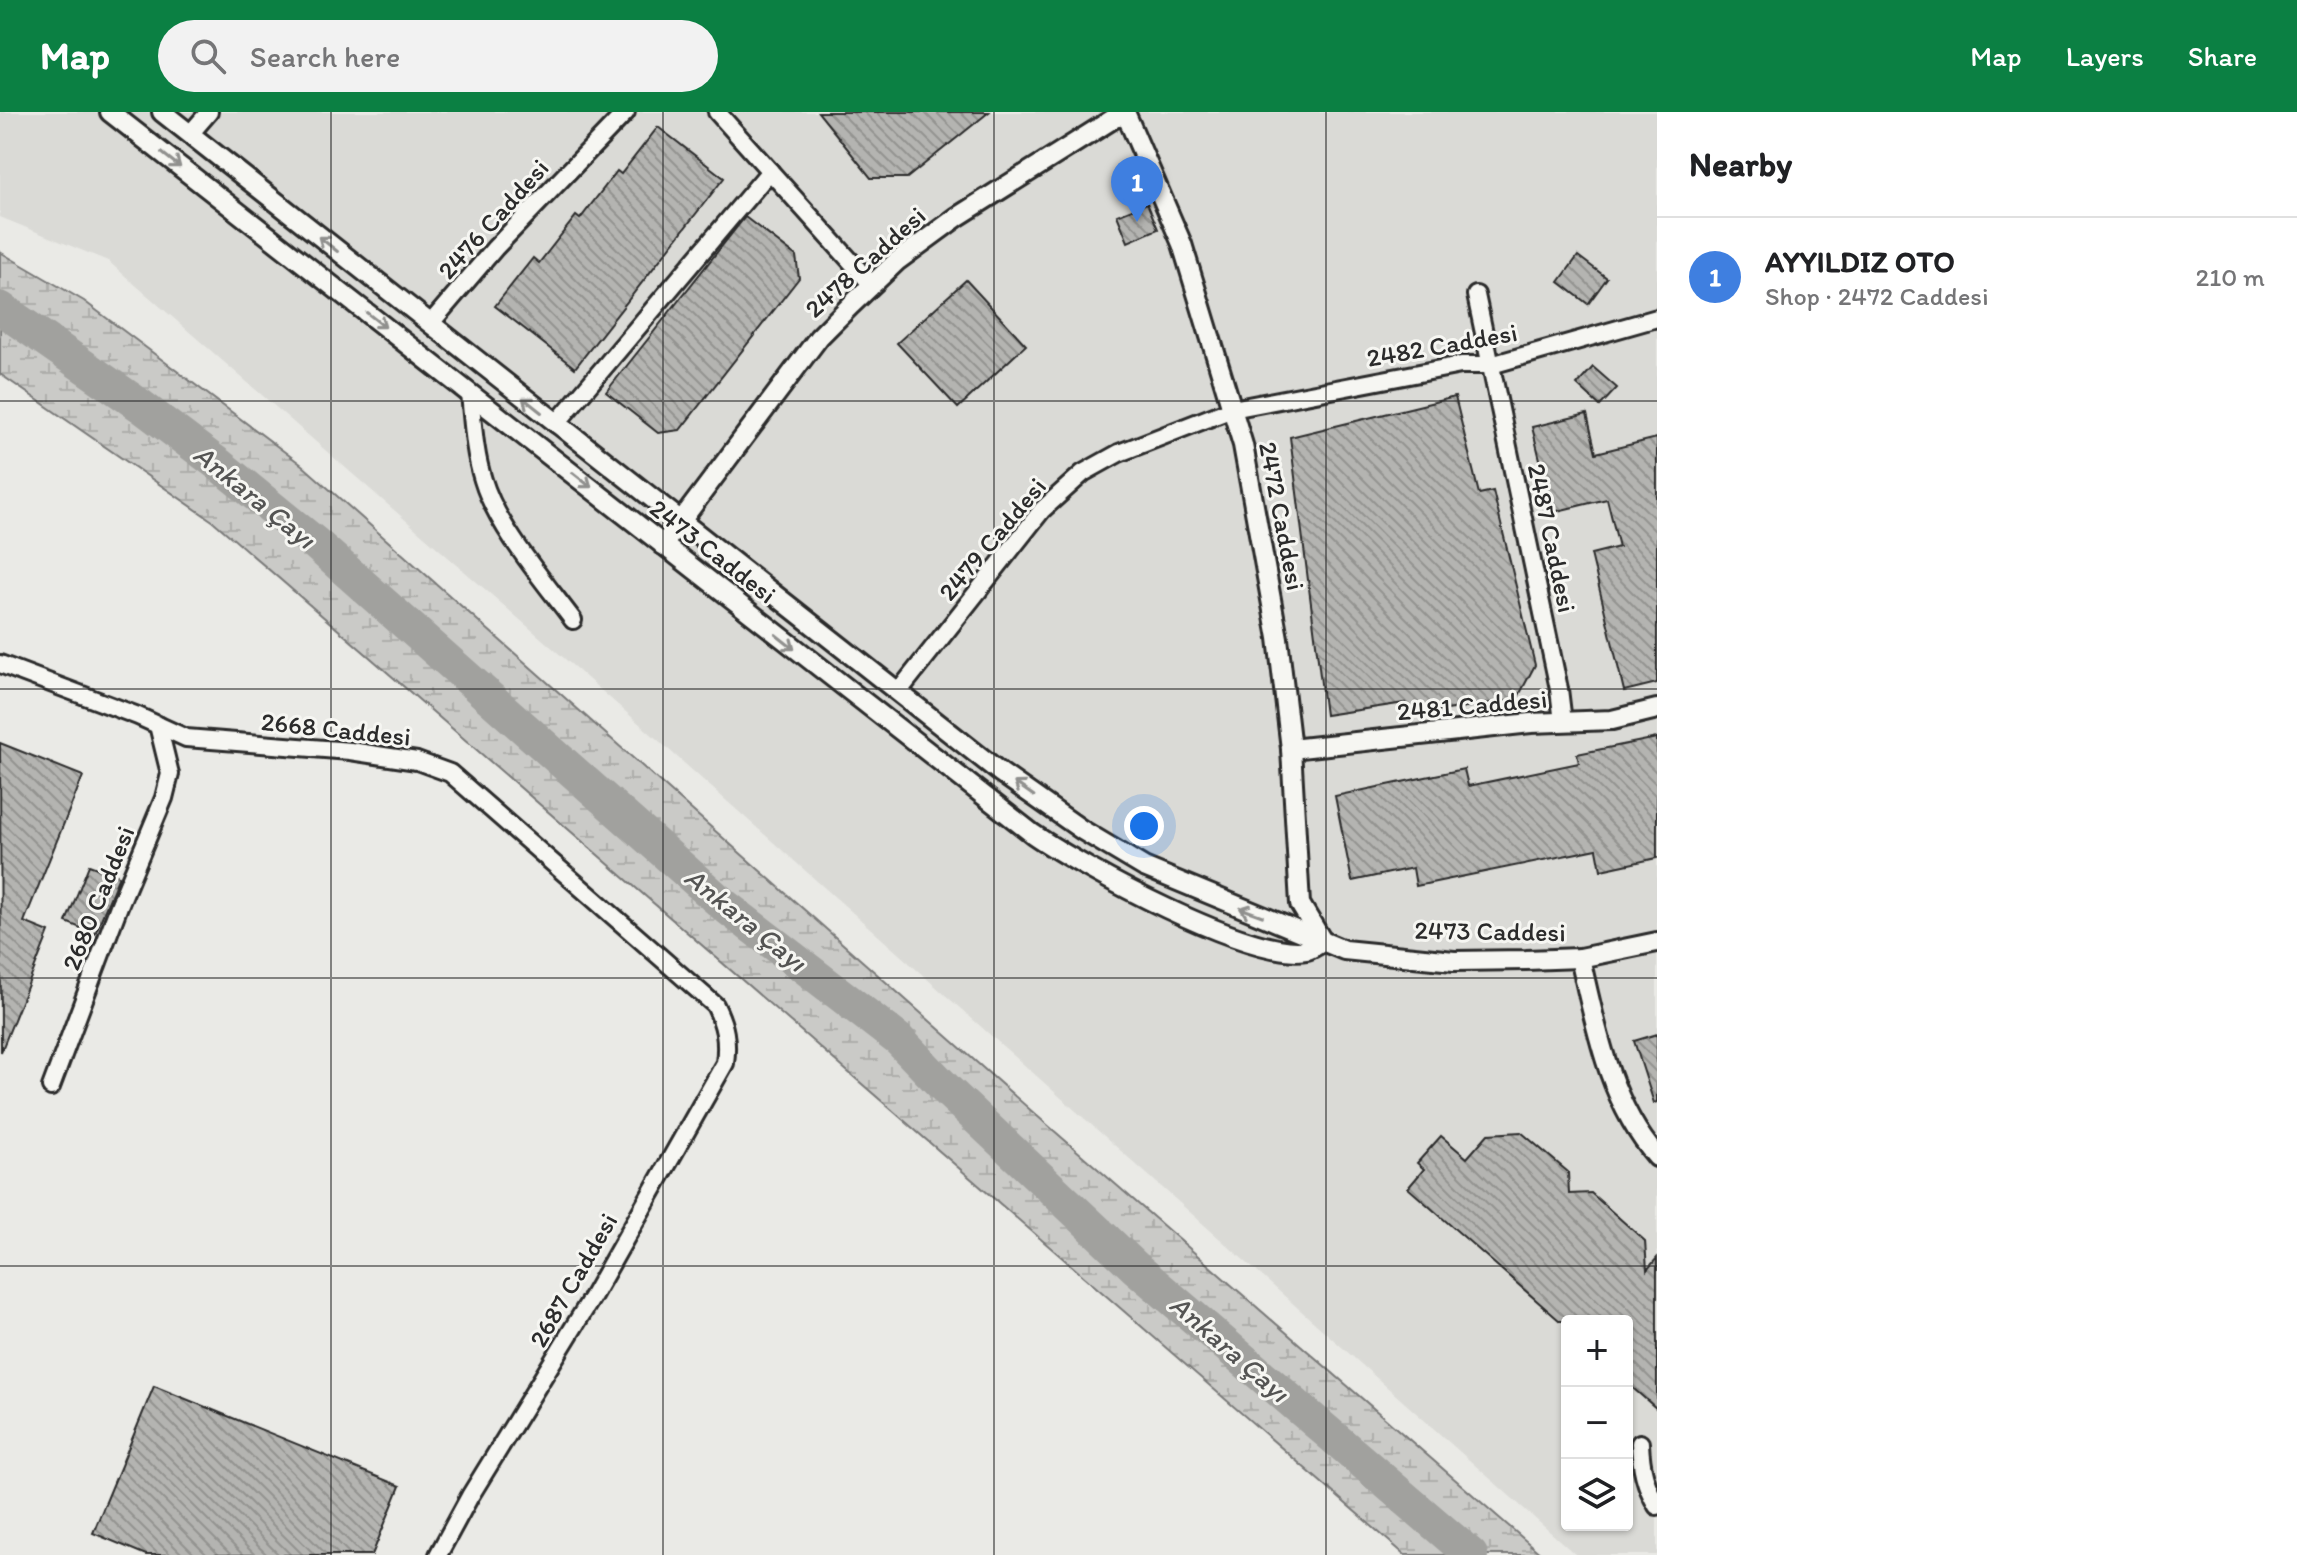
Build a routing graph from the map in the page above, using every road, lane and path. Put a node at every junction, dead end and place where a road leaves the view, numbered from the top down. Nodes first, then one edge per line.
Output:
1 (110, 112) edge
2 (162, 112) edge
3 (209, 112) edge
4 (626, 112) edge
5 (717, 112) edge
6 (1125, 112) edge
7 (190, 134) junction
8 (770, 171) junction
9 (872, 285) junction
10 (1476, 295) dead end
11 (1657, 318) edge
12 (430, 324) junction
13 (1491, 365) junction
14 (470, 394) junction
15 (1232, 409) junction
16 (556, 424) junction
17 (682, 521) junction
18 (663, 545) junction
19 (573, 620) dead end
20 (0, 664) edge
21 (899, 691) junction
22 (1657, 709) edge
23 (1563, 722) junction
24 (158, 725) junction
25 (1291, 749) junction
26 (1323, 942) junction
27 (1657, 942) edge
28 (1580, 958) junction
29 (724, 1023) joint
30 (51, 1087) dead end
31 (1657, 1157) edge
32 (1640, 1443) dead end
33 (1657, 1506) edge
34 (438, 1555) edge

1 -> 14 street, 2473 Caddesi
2 - 7 street, 2473 Caddesi
3 - 7 street
4 - 12 street, 2476 Caddesi
5 - 8 street
6 - 9 street, 2478 Caddesi
6 - 15 street, 2472 Caddesi
12 -> 7 street, 2473 Caddesi
8 - 9 street
8 - 16 street
9 - 17 street, 2478 Caddesi
10 - 13 street, 2487 Caddesi
11 - 13 street, 2482 Caddesi
16 -> 12 street, 2473 Caddesi
13 - 15 street, 2482 Caddesi
13 - 23 street, 2487 Caddesi
14 -> 18 street, 2473 Caddesi
14 - 19 street
15 - 21 street, 2479 Caddesi
15 - 25 street, 2472 Caddesi
16 - 17 street, 2473 Caddesi
17 - 18 street, 2478 Caddesi
17 - 21 street, 2473 Caddesi
18 -> 26 street, 2473 Caddesi
20 - 24 street, 2668 Caddesi
26 -> 21 street, 2473 Caddesi
22 - 23 street, 2481 Caddesi
23 - 25 street, 2481 Caddesi
24 - 29 street, 2668 Caddesi
24 - 30 street, 2680 Caddesi
25 - 26 street, 2472 Caddesi
26 - 28 street, 2473 Caddesi
27 - 28 street, 2473 Caddesi
28 - 31 street
29 - 34 street, 2687 Caddesi
32 - 33 street

